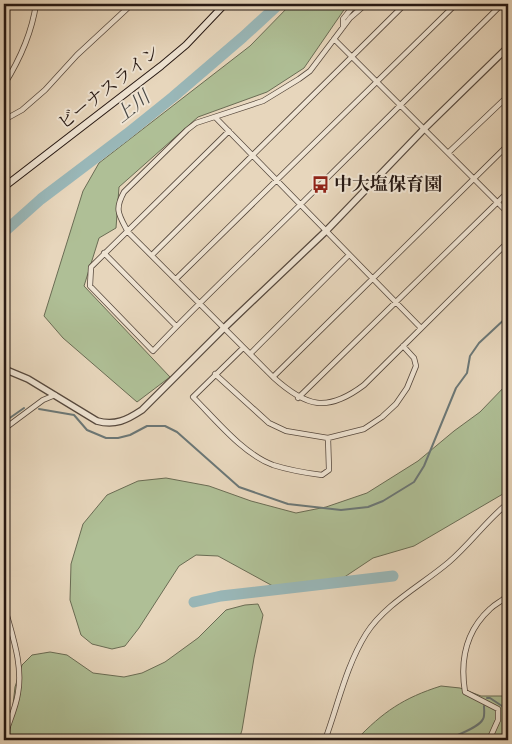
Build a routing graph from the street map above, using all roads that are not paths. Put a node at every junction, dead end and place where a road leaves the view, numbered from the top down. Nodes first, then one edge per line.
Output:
1 (36, 4) edge
2 (132, 4) edge
3 (225, 4) edge
4 (355, 4) edge
5 (366, 4) edge
6 (405, 4) edge
7 (456, 4) edge
8 (504, 4) edge
9 (508, 7) edge
10 (343, 27) junction
11 (334, 39) junction
12 (508, 47) edge
13 (351, 56) junction
14 (376, 80) junction
15 (4, 85) edge
16 (508, 96) edge
17 (400, 104) junction
18 (215, 117) junction
19 (4, 120) edge
20 (424, 129) junction
21 (229, 131) junction
22 (508, 145) edge
23 (448, 153) junction
24 (252, 155) junction
25 (474, 179) junction
26 (277, 180) junction
27 (4, 187) edge
28 (508, 192) edge
29 (498, 202) junction
30 (301, 205) junction
31 (508, 213) edge
32 (326, 231) junction
33 (128, 232) junction
34 (508, 242) edge
35 (104, 254) junction
36 (152, 255) junction
37 (349, 255) junction
38 (176, 279) junction
39 (373, 279) junction
40 (200, 302) junction
41 (396, 303) junction
42 (176, 326) junction
43 (224, 328) junction
44 (421, 328) junction
45 (403, 346) junction
46 (243, 348) junction
47 (250, 354) junction
48 (4, 369) edge
49 (216, 374) junction
50 (273, 377) junction
51 (55, 395) junction
52 (298, 398) junction
53 (4, 429) edge
54 (328, 438) junction
55 (508, 503) edge
56 (508, 595) edge
57 (4, 609) edge
58 (4, 738) edge
59 (325, 740) edge
60 (489, 740) edge

1 - 15 street
2 - 19 street
3 - 27 main road, ビーナスライン
4 - 10 street
5 - 10 street
6 - 13 street
7 - 14 street
8 - 9 street
8 - 17 street
10 - 11 street
11 - 13 street
11 - 18 street
12 - 20 street
13 - 14 street
13 - 24 street
14 - 17 street
14 - 26 street
16 - 23 street
17 - 20 street
17 - 30 street
18 - 21 street
18 - 33 street
20 - 23 street
20 - 32 street
21 - 24 street
21 - 33 street
22 - 25 street
23 - 25 street
24 - 26 street
24 - 36 street
25 - 29 street
25 - 39 street
26 - 30 street
26 - 38 street
28 - 29 street
29 - 31 street
29 - 41 street
30 - 32 street
30 - 40 street
32 - 37 street
32 - 43 street
33 - 35 street
33 - 36 street
34 - 44 street
35 - 42 street
35 - 42 street
36 - 38 street
37 - 39 street
37 - 47 street
38 - 40 street
39 - 41 street
39 - 50 street
40 - 42 street
40 - 43 street
41 - 44 street
41 - 52 street
43 - 46 street
43 - 51 street
44 - 45 street
45 - 52 street
45 - 54 street
46 - 47 street
46 - 49 street
47 - 50 street
48 - 51 street
49 - 54 street
49 - 54 street
50 - 52 street
51 - 53 street
55 - 59 street
56 - 60 street
57 - 58 street

